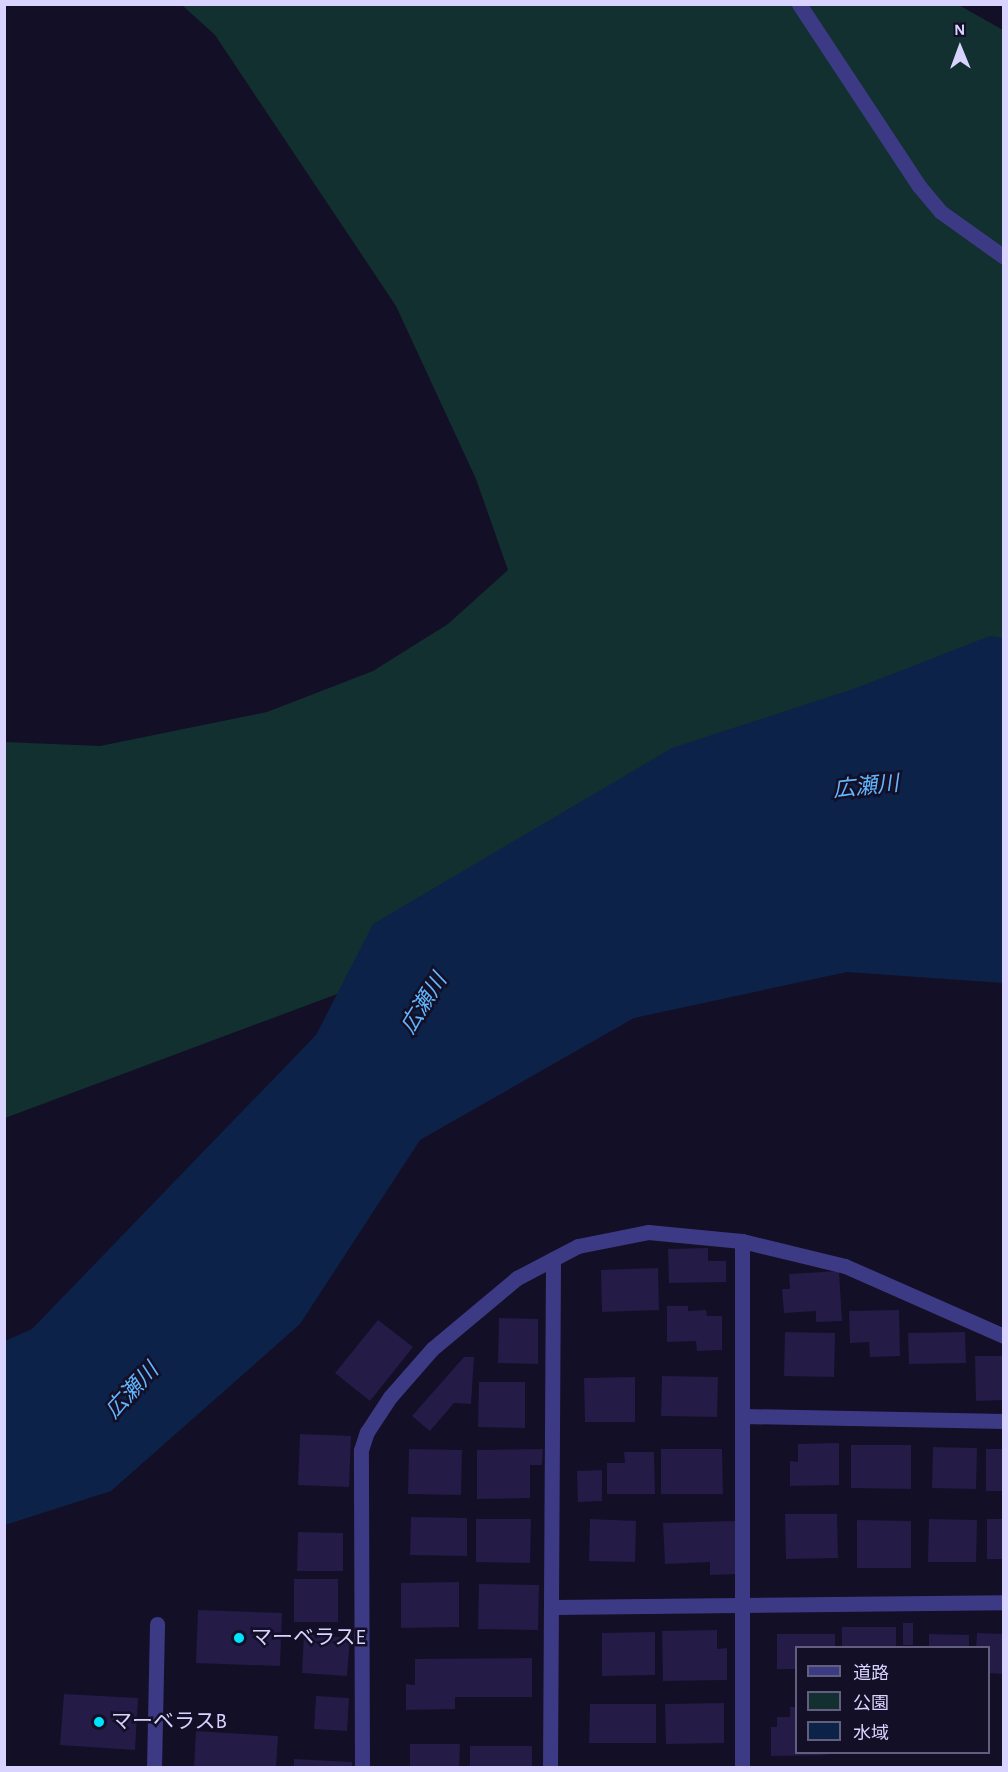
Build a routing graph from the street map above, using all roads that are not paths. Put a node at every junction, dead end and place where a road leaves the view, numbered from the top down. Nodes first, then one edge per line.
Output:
1 (800, 4) edge
2 (1004, 257) edge
3 (742, 1241) junction
4 (553, 1258) junction
5 (1004, 1336) edge
6 (743, 1416) junction
7 (1004, 1421) edge
8 (1004, 1602) edge
9 (745, 1604) junction
10 (553, 1607) junction
11 (157, 1623) dead end
12 (154, 1767) edge
13 (362, 1767) edge
14 (550, 1767) edge
15 (742, 1767) edge

1 - 2 street
3 - 4 street
3 - 5 street
3 - 6 street
4 - 10 street
4 - 13 street
6 - 7 street
6 - 9 street
8 - 9 street
9 - 10 street
9 - 15 street
10 - 14 street
11 - 12 street

